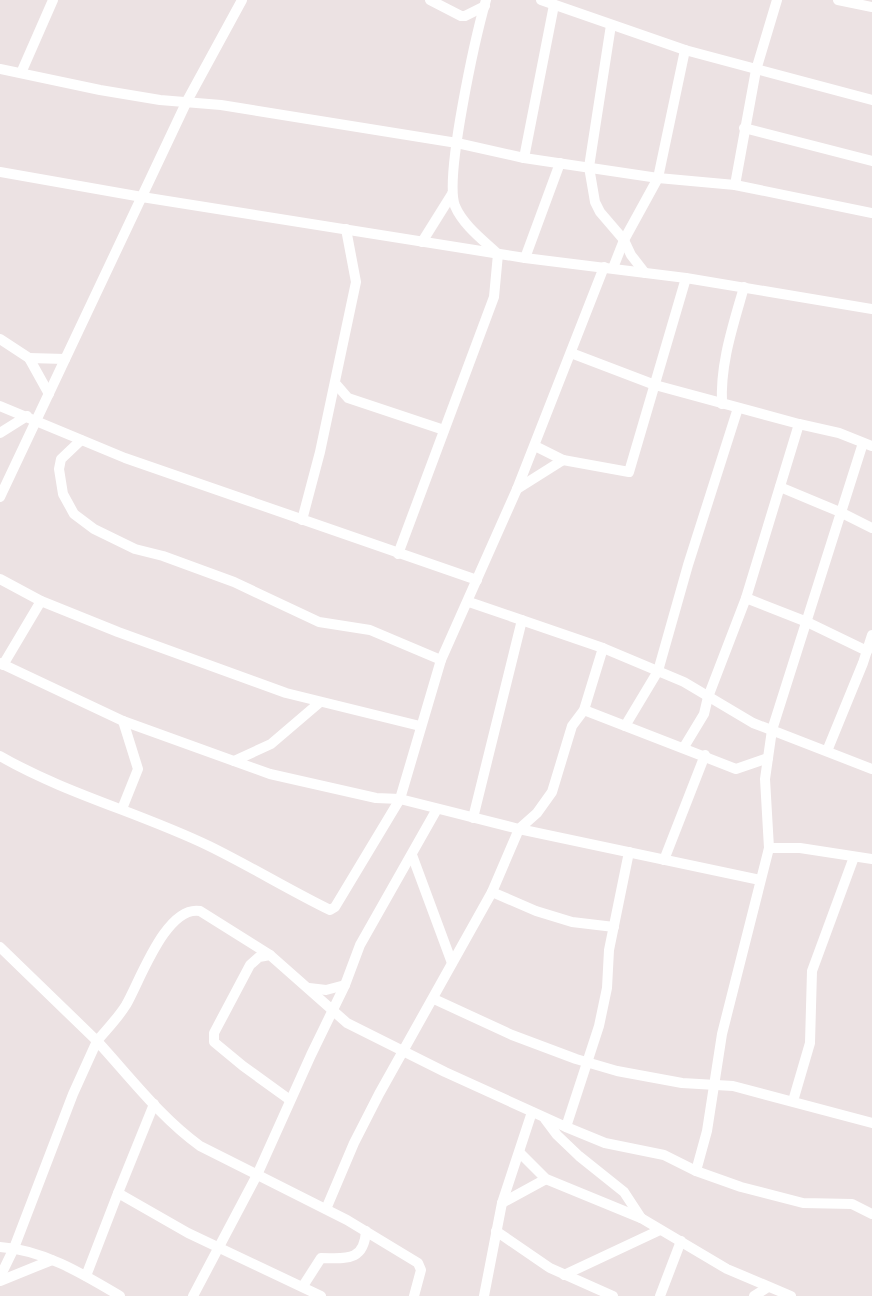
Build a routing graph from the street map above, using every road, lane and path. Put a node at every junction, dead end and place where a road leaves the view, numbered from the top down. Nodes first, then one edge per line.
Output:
1 (53, 0) edge
2 (242, 0) edge
3 (430, 0) edge
4 (541, 0) edge
5 (838, 0) edge
6 (773, 2) edge
7 (486, 3) edge
8 (554, 5) junction
9 (872, 7) edge
10 (611, 25) junction
11 (685, 50) junction
12 (0, 69) edge
13 (756, 70) junction
14 (21, 73) junction
15 (872, 100) edge
16 (187, 101) junction
17 (744, 128) junction
18 (457, 142) junction
19 (524, 158) junction
20 (872, 161) edge
21 (560, 163) junction
22 (590, 167) junction
23 (0, 172) edge
24 (658, 178) junction
25 (735, 185) junction
26 (452, 194) junction
27 (142, 197) junction
28 (872, 213) edge
29 (346, 230) junction
30 (624, 240) junction
31 (422, 242) junction
32 (498, 254) junction
33 (525, 258) junction
34 (609, 268) junction
35 (645, 273) junction
36 (686, 278) junction
37 (744, 287) junction
38 (872, 310) edge
39 (0, 339) edge
40 (571, 353) junction
41 (29, 358) junction
42 (65, 359) junction
43 (334, 383) junction
44 (655, 385) junction
45 (49, 394) junction
46 (722, 404) junction
47 (0, 406) edge
48 (738, 408) junction
49 (27, 416) junction
50 (38, 420) junction
51 (799, 424) junction
52 (444, 430) junction
53 (0, 433) edge
54 (82, 440) junction
55 (868, 445) edge
56 (535, 446) junction
57 (563, 460) junction
58 (780, 487) junction
59 (517, 489) junction
60 (0, 497) edge
61 (840, 512) junction
62 (302, 520) junction
63 (872, 528) edge
64 (398, 554) junction
65 (0, 579) edge
66 (478, 580) junction
67 (746, 598) junction
68 (41, 601) junction
69 (469, 602) junction
70 (522, 620) junction
71 (807, 622) junction
72 (872, 635) edge
73 (603, 648) junction
74 (867, 651) junction
75 (441, 660) junction
76 (2, 664) edge
77 (868, 665) edge
78 (658, 671) junction
79 (708, 697) junction
80 (319, 703) junction
81 (584, 710) junction
82 (123, 721) junction
83 (420, 726) junction
84 (625, 726) junction
85 (772, 730) junction
86 (684, 747) junction
87 (827, 751) junction
88 (705, 755) junction
89 (0, 756) edge
90 (768, 758) junction
91 (234, 761) junction
92 (872, 769) edge
93 (400, 799) junction
94 (437, 809) junction
95 (122, 810) junction
96 (473, 818) junction
97 (519, 829) junction
98 (769, 848) junction
99 (628, 852) junction
100 (412, 855) junction
101 (854, 856) junction
102 (872, 859) edge
103 (664, 860) junction
104 (760, 880) junction
105 (492, 892) junction
106 (614, 927) junction
107 (0, 947) edge
108 (270, 955) junction
109 (452, 963) junction
110 (345, 985) junction
111 (309, 988) junction
112 (434, 999) junction
113 (332, 1012) junction
114 (97, 1041) junction
115 (404, 1052) junction
116 (586, 1062) junction
117 (713, 1084) junction
118 (290, 1100) junction
119 (793, 1101) junction
120 (154, 1104) junction
121 (532, 1112) junction
122 (545, 1118) junction
123 (872, 1123) edge
124 (566, 1128) junction
125 (520, 1153) junction
126 (696, 1171) junction
127 (256, 1175) junction
128 (546, 1178) junction
129 (118, 1193) junction
130 (502, 1203) junction
131 (326, 1209) junction
132 (872, 1214) edge
133 (641, 1218) junction
134 (660, 1230) junction
135 (366, 1231) junction
136 (496, 1231) junction
137 (681, 1241) junction
138 (0, 1247) edge
139 (219, 1247) junction
140 (14, 1248) junction
141 (52, 1260) junction
142 (564, 1274) junction
143 (86, 1276) junction
144 (0, 1277) edge
145 (0, 1281) edge
146 (303, 1286) junction
147 (768, 1287) junction
148 (120, 1296) edge
149 (193, 1296) edge
150 (321, 1296) edge
151 (414, 1296) edge
152 (484, 1296) edge
153 (613, 1296) edge
154 (660, 1296) edge
155 (754, 1296) edge
156 (791, 1296) edge

1 - 14 street
2 - 16 street
3 - 7 street
4 - 8 street
5 - 9 street
6 - 13 street
7 - 18 street
8 - 10 street
8 - 19 street
10 - 11 street
10 - 22 street
11 - 13 street
11 - 24 street
12 - 14 street
13 - 15 street
13 - 17 street
14 - 16 street
16 - 18 street
16 - 27 street
17 - 20 street
17 - 25 street
18 - 19 street
18 - 26 street
19 - 21 street
21 - 22 street
21 - 33 street
22 - 24 street
22 - 30 street
23 - 27 street
24 - 25 street
24 - 30 street
25 - 28 street
26 - 31 street
26 - 32 street
27 - 29 street
27 - 42 street
29 - 31 street
29 - 43 street
30 - 34 street
30 - 35 street
31 - 32 street
32 - 33 street
32 - 52 street
33 - 34 street
34 - 35 street
34 - 40 street
35 - 36 street
36 - 37 street
36 - 44 street
37 - 38 street
37 - 46 street
39 - 41 street
40 - 44 street
40 - 56 street
41 - 42 street
41 - 45 street
42 - 45 street
43 - 52 street
43 - 62 street
44 - 46 street
44 - 57 street
45 - 50 street
46 - 48 street
47 - 49 street
48 - 51 street
48 - 78 street
49 - 50 street
49 - 53 street
50 - 54 street
50 - 60 street
51 - 55 street
51 - 58 street
52 - 64 street
54 - 62 street
54 - 75 street
55 - 61 street
56 - 57 street
56 - 59 street
57 - 59 street
58 - 61 street
58 - 67 street
59 - 66 street
61 - 63 street
61 - 71 street
62 - 64 street
64 - 66 street
65 - 68 street
66 - 69 street
67 - 71 street
67 - 79 street
68 - 76 street
68 - 80 street
69 - 70 street
69 - 75 street
70 - 73 street
70 - 96 street
71 - 74 street
71 - 85 street
72 - 74 street
73 - 78 street
73 - 81 street
74 - 77 street
75 - 83 street
76 - 82 street
77 - 87 street
78 - 79 street
78 - 84 street
79 - 85 street
79 - 86 street
80 - 83 street
80 - 91 street
81 - 84 street
81 - 97 street
82 - 91 street
82 - 95 street
83 - 93 street
84 - 86 street
85 - 87 street
85 - 90 street
86 - 88 street
87 - 92 street
88 - 90 street
88 - 103 street
89 - 95 street
90 - 98 street
91 - 93 street
93 - 94 street
93 - 95 street
94 - 96 street
94 - 100 street
96 - 97 street
97 - 99 street
97 - 105 street
98 - 101 street
98 - 104 street
99 - 103 street
99 - 106 street
100 - 109 street
100 - 110 street
101 - 102 street
101 - 119 street
103 - 104 street
104 - 117 street
105 - 106 street
105 - 109 street
106 - 116 street
107 - 114 street
108 - 111 street
108 - 114 street
108 - 118 street
109 - 112 street
110 - 111 street
110 - 113 street
111 - 113 street
112 - 115 street
112 - 116 street
113 - 115 street
113 - 118 street
114 - 120 street
114 - 140 street
115 - 121 street
115 - 131 street
116 - 117 street
116 - 124 street
117 - 119 street
117 - 126 street
118 - 127 street
119 - 123 street
120 - 127 street
120 - 129 street
121 - 122 street
121 - 125 street
122 - 124 street
122 - 133 street
124 - 126 street
125 - 128 street
125 - 130 street
126 - 132 street
127 - 131 street
127 - 139 street
128 - 130 street
128 - 133 street
129 - 139 street
129 - 143 street
130 - 136 street
131 - 135 street
133 - 134 street
134 - 137 street
134 - 142 street
135 - 146 street
135 - 151 street
136 - 142 street
136 - 152 street
137 - 147 street
137 - 154 street
138 - 140 street
139 - 146 street
139 - 149 street
140 - 141 street
140 - 144 street
141 - 143 street
141 - 145 street
142 - 153 street
143 - 148 street
146 - 150 street
147 - 155 street
147 - 156 street

